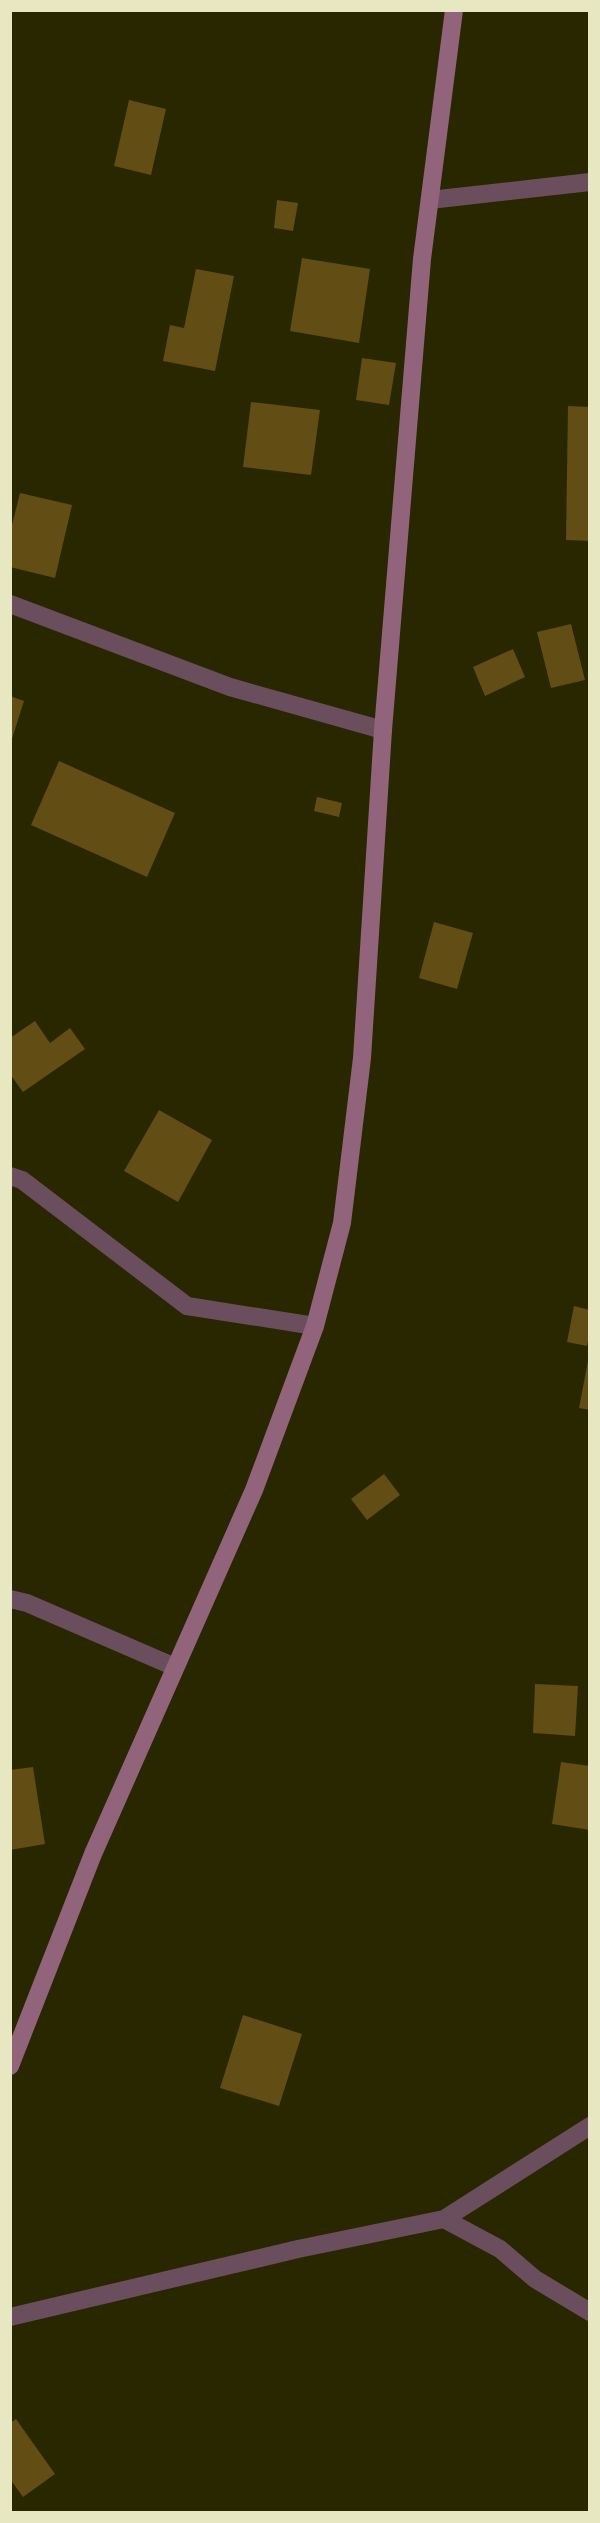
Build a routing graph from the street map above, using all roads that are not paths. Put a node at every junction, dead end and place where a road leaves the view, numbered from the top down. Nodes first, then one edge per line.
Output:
1 (454, 10) edge
2 (590, 182) edge
3 (430, 200) junction
4 (10, 604) edge
5 (383, 730) junction
6 (10, 1176) edge
7 (315, 1326) junction
8 (10, 1599) edge
9 (175, 1667) junction
10 (10, 2066) edge
11 (590, 2126) edge
12 (444, 2219) junction
13 (590, 2312) edge
14 (10, 2317) edge

1 - 3 street
2 - 3 street
3 - 5 street
4 - 5 street
5 - 7 street
6 - 7 street
7 - 9 street
8 - 9 street
9 - 10 street
11 - 12 street
12 - 13 street
12 - 14 street

